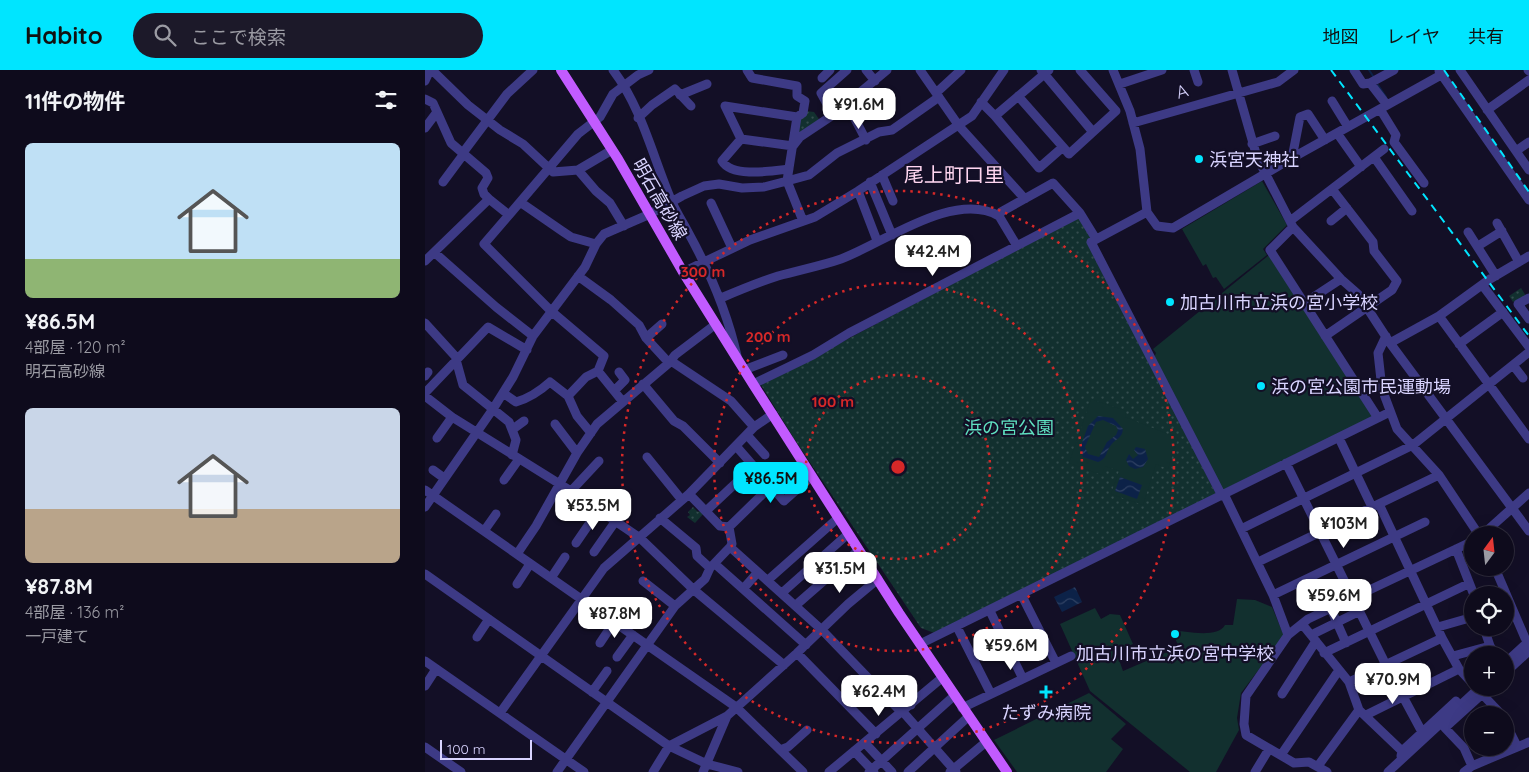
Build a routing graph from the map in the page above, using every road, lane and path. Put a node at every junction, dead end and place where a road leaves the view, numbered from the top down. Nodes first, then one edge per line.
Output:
1 (431, 70) edge
2 (561, 70) edge
3 (613, 70) edge
4 (649, 70) edge
5 (747, 70) edge
6 (769, 70) edge
7 (830, 70) edge
8 (847, 70) edge
9 (867, 70) edge
10 (887, 70) edge
11 (920, 70) edge
12 (961, 70) edge
13 (1004, 70) edge
14 (1080, 70) edge
15 (1113, 70) edge
16 (1162, 70) edge
17 (1194, 70) edge
18 (1233, 70) edge
19 (1294, 70) edge
20 (1354, 70) edge
21 (1393, 70) edge
22 (1459, 70) edge
23 (528, 71) edge
24 (1045, 71) edge
25 (1440, 72) edge
26 (822, 78) dead end
27 (1529, 80) edge
28 (425, 81) edge
29 (767, 81) junction
30 (875, 81) junction
31 (1373, 81) junction
32 (1198, 82) dead end
33 (624, 84) junction
34 (702, 84) dead end
35 (1120, 84) junction
36 (1239, 91) junction
37 (681, 95) junction
38 (937, 95) junction
39 (1018, 96) junction
40 (425, 99) edge
41 (1332, 101) dead end
42 (981, 102) junction
43 (847, 104) junction
44 (691, 106) dead end
45 (1383, 107) junction
46 (1487, 110) junction
47 (437, 112) junction
48 (833, 115) junction
49 (995, 116) junction
50 (797, 117) junction
51 (639, 118) junction
52 (487, 120) junction
53 (594, 120) junction
54 (1133, 123) junction
55 (959, 126) junction
56 (1347, 127) junction
57 (425, 128) edge
58 (1093, 132) junction
59 (1337, 133) junction
60 (1275, 136) dead end
61 (741, 139) junction
62 (866, 140) junction
63 (1325, 140) junction
64 (1529, 142) edge
65 (1252, 144) junction
66 (793, 146) junction
67 (1063, 147) junction
68 (1384, 149) dead end
69 (613, 150) junction
70 (1516, 151) junction
71 (463, 154) junction
72 (1373, 157) junction
73 (1292, 158) junction
74 (1361, 167) junction
75 (789, 169) junction
76 (579, 170) junction
77 (1529, 170) edge
78 (549, 171) junction
79 (1266, 174) junction
80 (882, 175) junction
81 (787, 181) junction
82 (443, 182) dead end
83 (870, 182) junction
84 (1424, 183) dead end
85 (1332, 189) junction
86 (858, 191) junction
87 (489, 198) junction
88 (1025, 199) junction
89 (1529, 200) edge
90 (893, 201) dead end
91 (520, 202) junction
92 (672, 202) junction
93 (711, 203) dead end
94 (1347, 208) junction
95 (1413, 211) dead end
96 (1080, 212) junction
97 (1147, 212) junction
98 (650, 214) junction
99 (509, 215) junction
100 (999, 216) junction
101 (803, 221) junction
102 (1331, 221) dead end
103 (1292, 224) junction
104 (624, 226) junction
105 (1468, 232) dead end
106 (892, 236) junction
107 (876, 238) dead end
108 (1095, 239) junction
109 (596, 244) junction
110 (1017, 246) junction
111 (1478, 246) junction
112 (732, 248) junction
113 (435, 252) junction
114 (1529, 256) edge
115 (703, 261) junction
116 (425, 262) edge
117 (1519, 262) junction
118 (683, 272) junction
119 (578, 276) junction
120 (1496, 276) junction
121 (1341, 279) junction
122 (1483, 286) junction
123 (721, 298) junction
124 (1529, 298) edge
125 (1303, 304) junction
126 (1367, 308) junction
127 (551, 311) junction
128 (1503, 312) junction
129 (1439, 316) junction
130 (1529, 319) edge
131 (425, 323) edge
132 (662, 324) dead end
133 (715, 324) junction
134 (533, 336) junction
135 (1325, 336) junction
136 (646, 338) junction
137 (1388, 340) junction
138 (1459, 344) junction
139 (1529, 347) edge
140 (527, 350) junction
141 (1529, 352) edge
142 (783, 354) dead end
143 (737, 358) junction
144 (457, 361) junction
145 (670, 362) junction
146 (1513, 365) junction
147 (578, 370) dead end
148 (744, 370) junction
149 (598, 371) junction
150 (619, 372) dead end
151 (586, 377) junction
152 (1523, 378) dead end
153 (643, 384) junction
154 (753, 384) junction
155 (1489, 385) junction
156 (615, 390) junction
157 (425, 393) edge
158 (503, 393) junction
159 (425, 396) edge
160 (569, 396) junction
161 (623, 402) junction
162 (493, 409) junction
163 (1390, 412) junction
164 (773, 414) junction
165 (452, 417) junction
166 (1378, 418) junction
167 (1446, 418) junction
168 (524, 421) dead end
169 (555, 424) dead end
170 (755, 427) junction
171 (513, 429) junction
172 (476, 433) junction
173 (591, 433) junction
174 (747, 435) junction
175 (437, 438) dead end
176 (1339, 438) junction
177 (1529, 439) edge
178 (1413, 445) junction
179 (736, 446) junction
180 (577, 453) junction
181 (765, 455) dead end
182 (647, 457) dead end
183 (516, 459) junction
184 (720, 462) junction
185 (594, 463) dead end
186 (1286, 463) junction
187 (754, 466) junction
188 (433, 470) dead end
189 (1356, 473) junction
190 (1439, 475) junction
191 (812, 476) junction
192 (444, 478) junction
193 (504, 480) dead end
194 (561, 485) junction
195 (771, 486) junction
196 (425, 490) edge
197 (571, 491) junction
198 (1529, 493) edge
199 (605, 494) dead end
200 (433, 495) junction
201 (1223, 495) junction
202 (685, 497) junction
203 (1304, 498) junction
204 (1375, 505) junction
205 (425, 507) edge
206 (1513, 509) junction
207 (597, 511) junction
208 (706, 511) junction
209 (496, 514) dead end
210 (660, 518) junction
211 (838, 518) junction
212 (1425, 522) dead end
213 (614, 523) junction
214 (1475, 526) edge
215 (1492, 526) edge
216 (729, 527) junction
217 (1241, 529) junction
218 (484, 531) junction
219 (1529, 531) edge
220 (1322, 532) junction
221 (848, 534) junction
222 (1394, 537) junction
223 (638, 540) junction
224 (576, 543) dead end
225 (1464, 545) edge
226 (730, 547) junction
227 (1456, 549) junction
228 (859, 550) junction
229 (594, 552) dead end
230 (517, 554) junction
231 (565, 556) dead end
232 (1258, 562) junction
233 (530, 564) junction
234 (1338, 565) junction
235 (712, 566) junction
236 (1411, 570) junction
237 (758, 572) junction
238 (425, 574) edge
239 (1499, 576) edge
240 (551, 578) junction
241 (878, 579) junction
242 (768, 580) junction
243 (643, 581) dead end
244 (517, 584) dead end
245 (1469, 584) joint
246 (743, 589) junction
247 (694, 590) junction
248 (783, 592) junction
249 (1022, 596) junction
250 (1273, 596) junction
251 (1353, 598) junction
252 (581, 599) junction
253 (1427, 603) junction
254 (675, 606) junction
255 (796, 606) junction
256 (624, 607) dead end
257 (1331, 609) junction
258 (990, 611) junction
259 (1360, 612) junction
260 (489, 620) junction
261 (1464, 620) edge
262 (1337, 622) junction
263 (614, 623) junction
264 (1302, 624) junction
265 (957, 627) junction
266 (1438, 628) junction
267 (822, 630) junction
268 (1369, 632) junction
269 (633, 635) junction
270 (1288, 635) junction
271 (1487, 636) edge
272 (477, 637) dead end
273 (1527, 637) edge
274 (1313, 638) junction
275 (1442, 638) junction
276 (1346, 642) junction
277 (600, 643) dead end
278 (920, 644) junction
279 (806, 645) junction
280 (647, 646) junction
281 (1490, 646) edge
282 (1514, 648) edge
283 (1514, 652) edge
284 (1529, 652) edge
285 (797, 653) junction
286 (1324, 653) junction
287 (1464, 653) edge
288 (541, 656) junction
289 (1071, 656) dead end
290 (1453, 656) junction
291 (617, 657) dead end
292 (425, 661) edge
293 (1056, 663) junction
294 (784, 665) junction
295 (1385, 665) junction
296 (1514, 665) edge
297 (436, 670) junction
298 (1339, 670) junction
299 (1459, 670) junction
300 (607, 671) dead end
301 (1464, 675) edge
302 (943, 677) junction
303 (1023, 679) junction
304 (900, 682) dead end
305 (1349, 682) junction
306 (425, 686) edge
307 (1282, 689) dead end
308 (592, 692) junction
309 (1464, 693) edge
310 (991, 694) junction
311 (955, 696) junction
312 (1474, 696) edge
313 (1475, 696) edge
314 (1485, 696) edge
315 (1403, 698) junction
316 (607, 702) junction
317 (911, 705) junction
318 (1494, 706) edge
319 (736, 707) junction
320 (965, 712) junction
321 (500, 713) junction
322 (902, 713) junction
323 (1362, 713) junction
324 (727, 716) junction
325 (917, 728) junction
326 (1445, 728) junction
327 (803, 730) dead end
328 (1421, 732) junction
329 (876, 734) junction
330 (1514, 740) edge
331 (986, 742) junction
332 (1529, 742) edge
333 (865, 743) junction
334 (669, 746) junction
335 (1517, 746) junction
336 (425, 747) edge
337 (1269, 748) junction
338 (934, 749) junction
339 (780, 750) junction
340 (1402, 750) junction
341 (854, 751) junction
342 (1281, 755) junction
343 (566, 759) junction
344 (882, 761) junction
345 (1399, 761) junction
346 (1318, 766) junction
347 (1472, 766) junction
348 (705, 768) edge
349 (872, 771) edge
350 (953, 771) edge
351 (1003, 771) edge
352 (1257, 771) edge
353 (461, 772) edge
354 (557, 772) edge
355 (584, 772) edge
356 (653, 772) edge
357 (738, 772) edge
358 (803, 772) edge
359 (829, 772) edge
360 (891, 772) edge
361 (908, 772) edge
362 (1327, 772) edge
363 (1388, 772) edge
364 (1464, 772) edge

1 - 28 street
1 - 52 street
2 - 53 main road, 明石高砂線
3 - 33 street
4 - 33 street
5 - 29 street
6 - 29 street
7 - 26 street
8 - 48 street
9 - 30 street
10 - 30 street
11 - 38 street
12 - 38 street
13 - 42 street
14 - 58 street
15 - 35 street
16 - 35 street
17 - 32 street
18 - 36 street
19 - 36 street, A
20 - 31 street
21 - 31 street
22 - 46 street
23 - 52 street
24 - 39 street
24 - 58 street
25 - 45 street
25 - 89 street
27 - 46 street
29 - 50 street
30 - 43 street
31 - 45 street
33 - 51 street
33 - 53 street
34 - 37 street
35 - 54 street
36 - 54 street, A
36 - 65 street
37 - 44 street
37 - 51 street
38 - 55 street
38 - 62 street
39 - 49 street
39 - 67 street
40 - 47 street
41 - 56 street
42 - 49 street
42 - 55 street
43 - 48 street
43 - 62 street
45 - 56 street
45 - 84 street
46 - 70 street
47 - 57 street
47 - 71 street
48 - 66 street
49 - 67 street
50 - 61 street
50 - 66 street
51 - 92 street
52 - 71 street
52 - 78 street
53 - 69 main road, 明石高砂線
53 - 78 street
54 - 97 street
55 - 80 street
55 - 88 street
56 - 59 street
58 - 67 street
59 - 63 street
59 - 74 street
60 - 65 street
61 - 66 street
61 - 75 street
62 - 81 street
63 - 73 street
63 - 73 street
64 - 70 street
65 - 79 street
66 - 75 street
68 - 72 street
69 - 76 street
69 - 98 main road, 明石高砂線
70 - 77 street
71 - 82 street
71 - 87 street
72 - 74 street
72 - 95 street
73 - 79 street
74 - 85 street
75 - 81 street
76 - 78 street
76 - 104 street
78 - 91 street
79 - 97 street
79 - 103 street
80 - 83 street
80 - 90 street
81 - 92 street
81 - 101 street
83 - 86 street
83 - 106 street
85 - 94 street
85 - 103 street
86 - 101 street
86 - 107 street
87 - 99 street
87 - 113 street
88 - 96 street
88 - 100 street
91 - 99 street
91 - 109 street
92 - 98 street
92 - 115 street
93 - 112 street
94 - 102 street
94 - 126 street
96 - 108 street
96 - 110 street
97 - 108 street
98 - 104 street
98 - 118 main road, 明石高砂線
99 - 127 street
100 - 106 street
100 - 110 street
101 - 112 street
103 - 121 street
103 - 125 street
104 - 109 street
105 - 111 street
106 - 123 street
108 - 201 street
109 - 119 street
110 - 154 street
111 - 117 street
111 - 120 street
112 - 115 street
113 - 116 street
113 - 134 street
114 - 117 street
115 - 118 street
115 - 123 street
117 - 120 street
118 - 133 main road, 明石高砂線
119 - 127 street
119 - 136 street
120 - 122 street
121 - 125 street
121 - 126 street
122 - 128 street
122 - 129 street
123 - 143 street
124 - 130 street
125 - 135 street
126 - 135 street
126 - 137 street
127 - 134 street
127 - 149 street
128 - 138 street
128 - 139 street
129 - 137 street
129 - 138 street
131 - 144 street
132 - 136 street
133 - 143 main road, 明石高砂線
133 - 145 street
134 - 140 street
135 - 166 street
136 - 145 street
137 - 163 street
137 - 167 street
138 - 155 street
140 - 144 street
140 - 158 street
141 - 146 street
142 - 148 street
143 - 148 main road, 明石高砂線
144 - 157 street
144 - 162 street
145 - 153 street
145 - 170 street
146 - 152 street
146 - 155 street
147 - 151 street
148 - 154 main road, 明石高砂線
149 - 151 street
149 - 156 street
150 - 156 street
151 - 160 street
153 - 161 street
153 - 184 street
154 - 164 main road, 明石高砂線
155 - 167 street
155 - 177 street
156 - 161 street
158 - 160 street
158 - 162 street
159 - 165 street
160 - 173 street
161 - 173 street
162 - 171 street
162 - 172 street
163 - 166 street
163 - 178 street
164 - 170 street
164 - 191 main road, 明石高砂線
165 - 172 street
165 - 175 street
166 - 176 street
167 - 178 street
167 - 206 street
168 - 171 street
169 - 180 street
170 - 174 street
171 - 183 street
172 - 183 street
172 - 192 street
173 - 180 street
174 - 179 street
174 - 181 street
176 - 186 street
176 - 189 street
178 - 189 street
178 - 190 street
179 - 184 street
179 - 187 street
180 - 194 street
182 - 202 street
183 - 193 street
183 - 194 street
184 - 202 street
185 - 197 street
186 - 201 street
186 - 203 street
187 - 195 street
187 - 208 street
188 - 192 street
189 - 203 street
189 - 204 street
190 - 204 street
190 - 214 street
191 - 195 street
191 - 211 main road, 明石高砂線
192 - 200 street
194 - 197 street
194 - 230 street
195 - 216 street
196 - 200 street
197 - 207 street
198 - 206 street
199 - 207 street
200 - 205 street
200 - 218 street
201 - 217 street
201 - 249 street
202 - 208 street
202 - 210 street
203 - 217 street
203 - 220 street
204 - 220 street
204 - 222 street
206 - 215 street
206 - 219 street
207 - 213 street
207 - 224 street
208 - 216 street
209 - 218 street
210 - 223 street
210 - 235 street
211 - 221 main road, 明石高砂線
211 - 242 street
212 - 222 street
213 - 223 street
213 - 229 street
216 - 226 street
217 - 232 street
218 - 230 street
220 - 232 street
220 - 234 street
221 - 228 main road, 明石高砂線
221 - 248 street
222 - 234 street
222 - 236 street
223 - 247 street
223 - 252 street
225 - 227 street
226 - 235 street
226 - 237 street
227 - 236 street
227 - 245 street
228 - 241 main road, 明石高砂線
228 - 255 street
230 - 233 street
231 - 240 street
232 - 250 street
233 - 240 street
233 - 244 street
234 - 250 street
234 - 251 street
235 - 246 street
235 - 247 street
236 - 251 street
236 - 253 street
237 - 242 street
237 - 246 street
238 - 260 street
239 - 273 street
240 - 252 street
241 - 267 street
241 - 278 main road, 明石高砂線
242 - 248 street
243 - 254 street
245 - 253 street
246 - 279 street
247 - 254 street
247 - 294 street
248 - 255 street
249 - 258 street
249 - 293 street
250 - 270 street
251 - 257 street
251 - 259 street
252 - 263 street
252 - 288 street
253 - 266 street
253 - 268 street
254 - 280 street
255 - 267 street
256 - 263 street
257 - 262 street
257 - 264 street
258 - 265 street
258 - 303 street
259 - 262 street
259 - 268 street
260 - 272 street
260 - 288 street
261 - 266 street
262 - 274 street
262 - 276 street
263 - 269 street
263 - 277 street
264 - 270 street
264 - 274 street
265 - 278 street
265 - 310 street
266 - 275 street
267 - 279 street
267 - 322 street
268 - 276 street
268 - 295 street
269 - 280 street
269 - 291 street
270 - 337 street
271 - 281 street
273 - 282 street
273 - 283 street
274 - 286 street
274 - 307 street
275 - 290 street
275 - 295 street
276 - 286 street
278 - 302 main road, 明石高砂線
279 - 285 street
280 - 316 street
280 - 319 street
284 - 296 street
285 - 294 street
285 - 329 street
286 - 298 street
287 - 290 street
288 - 308 street
288 - 321 street
289 - 293 street
290 - 299 street
292 - 297 street
293 - 303 street
294 - 319 street
295 - 305 street
295 - 315 street
297 - 306 street
297 - 321 street
298 - 305 street
298 - 342 street
299 - 301 street
299 - 315 street
300 - 308 street
302 - 311 main road, 明石高砂線
302 - 317 street
303 - 310 street
304 - 317 street
305 - 323 street
308 - 316 street
309 - 328 street
310 - 320 street
311 - 320 main road, 明石高砂線
311 - 325 street
312 - 345 street
313 - 326 street
314 - 318 street
315 - 323 street
315 - 328 street
316 - 334 street
316 - 343 street
317 - 322 street
319 - 324 street
319 - 339 street
320 - 331 main road, 明石高砂線
320 - 338 street
321 - 343 street
322 - 325 street
322 - 329 street
323 - 340 street
323 - 346 street
324 - 334 street
324 - 348 street
325 - 338 street
325 - 344 street
326 - 345 street
326 - 347 street
327 - 339 street
328 - 340 street
329 - 333 street
330 - 335 street
331 - 350 street
331 - 351 main road, 明石高砂線
332 - 335 street
333 - 341 street
333 - 344 street
334 - 348 street
334 - 356 street
335 - 347 street
336 - 353 street
337 - 342 street
337 - 352 street
338 - 350 street
338 - 361 street
339 - 358 street
340 - 345 street
341 - 349 street
341 - 359 street
342 - 346 street
343 - 354 street
343 - 355 street
344 - 349 street
344 - 360 street
345 - 363 street
346 - 362 street
347 - 364 street
348 - 357 street

